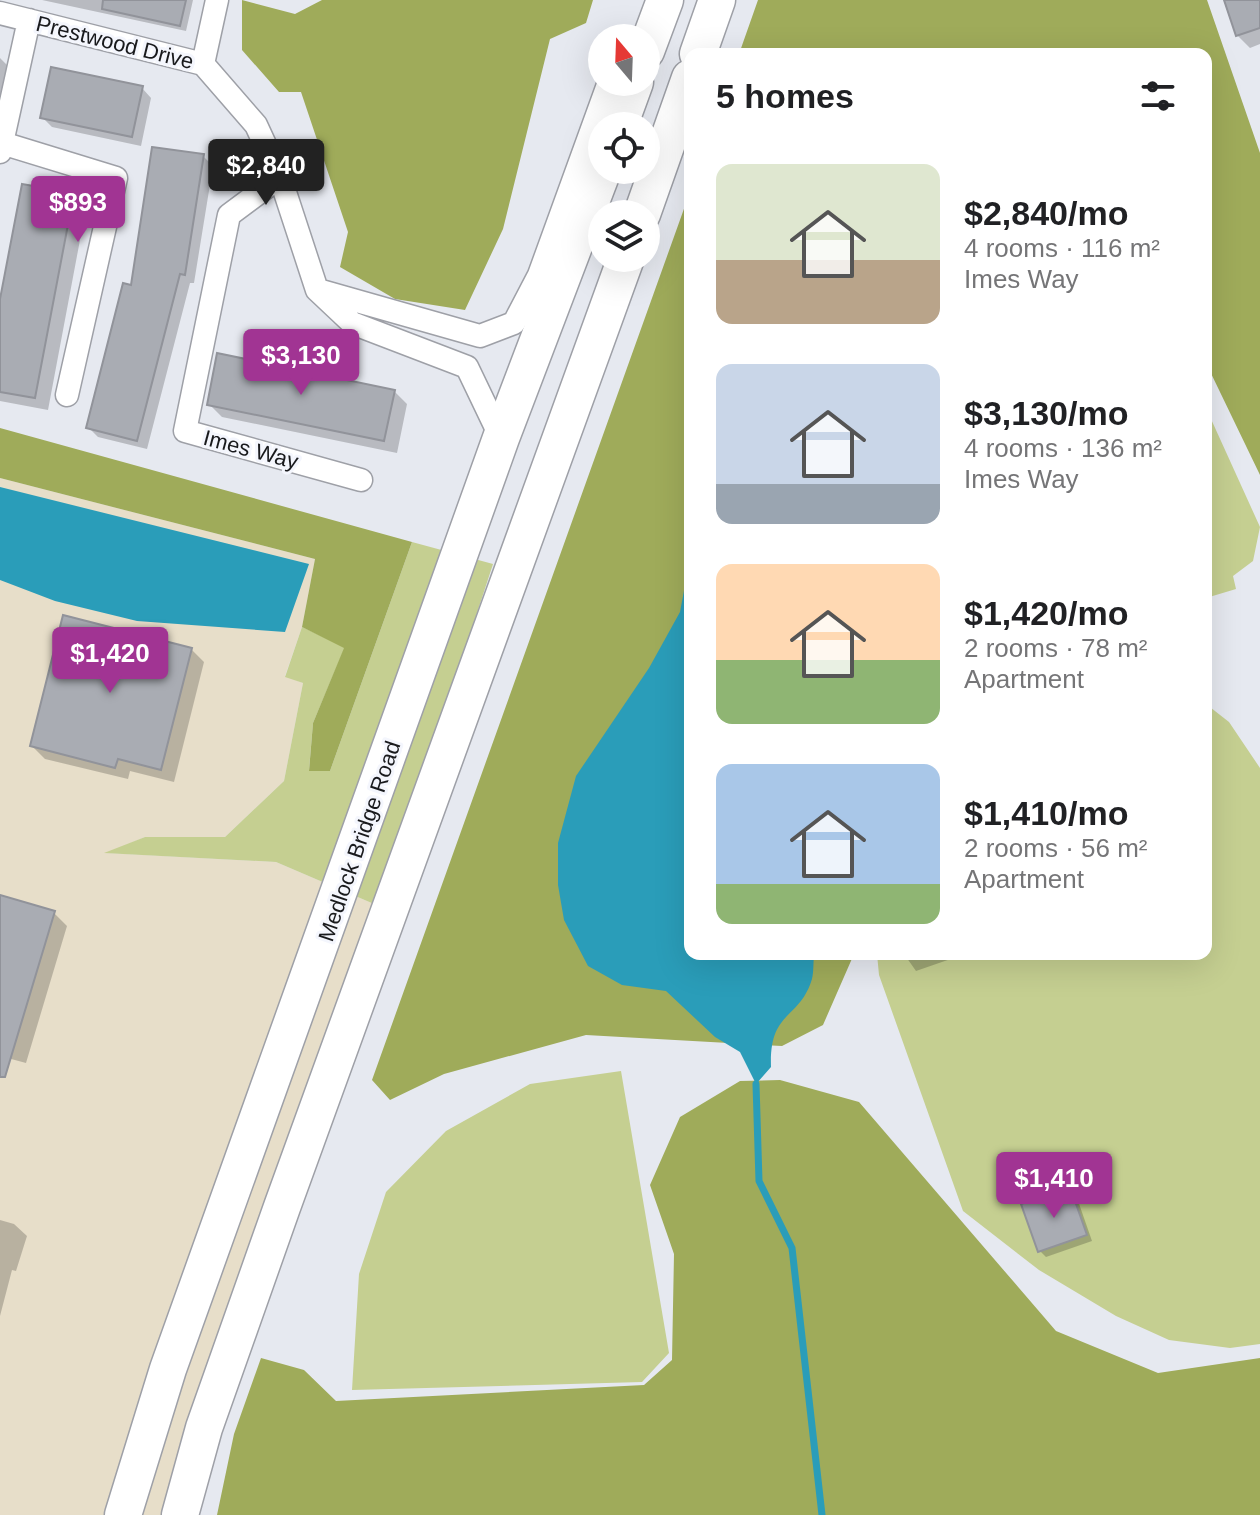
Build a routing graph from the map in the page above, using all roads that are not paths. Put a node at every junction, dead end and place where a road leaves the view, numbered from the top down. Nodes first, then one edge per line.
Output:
1 (217, 0) edge
2 (663, 0) edge
3 (717, 0) edge
4 (0, 13) edge
5 (29, 20) junction
6 (643, 24) edge
7 (655, 24) edge
8 (700, 48) edge
9 (203, 64) junction
10 (684, 95) edge
11 (604, 96) edge
12 (1, 148) edge
13 (280, 177) junction
14 (598, 184) edge
15 (647, 200) edge
16 (621, 272) edge
17 (317, 290) junction
18 (67, 395) dead end
19 (501, 438) junction
20 (361, 480) dead end
21 (123, 1515) edge
22 (180, 1515) edge

1 - 9 street
2 - 6 street
2 - 7 highway
3 - 8 highway
4 - 5 street, Prestwood Drive
5 - 9 street, Prestwood Drive
5 - 12 street
9 - 13 street, Prestwood Drive
10 - 15 highway
11 - 17 street
12 - 18 street
13 - 17 street, Prestwood Drive
13 - 20 street, Imes Way
14 - 19 highway, Medlock Bridge Road
16 - 22 highway
17 - 19 street, Prestwood Drive
19 - 21 highway, Medlock Bridge Road

